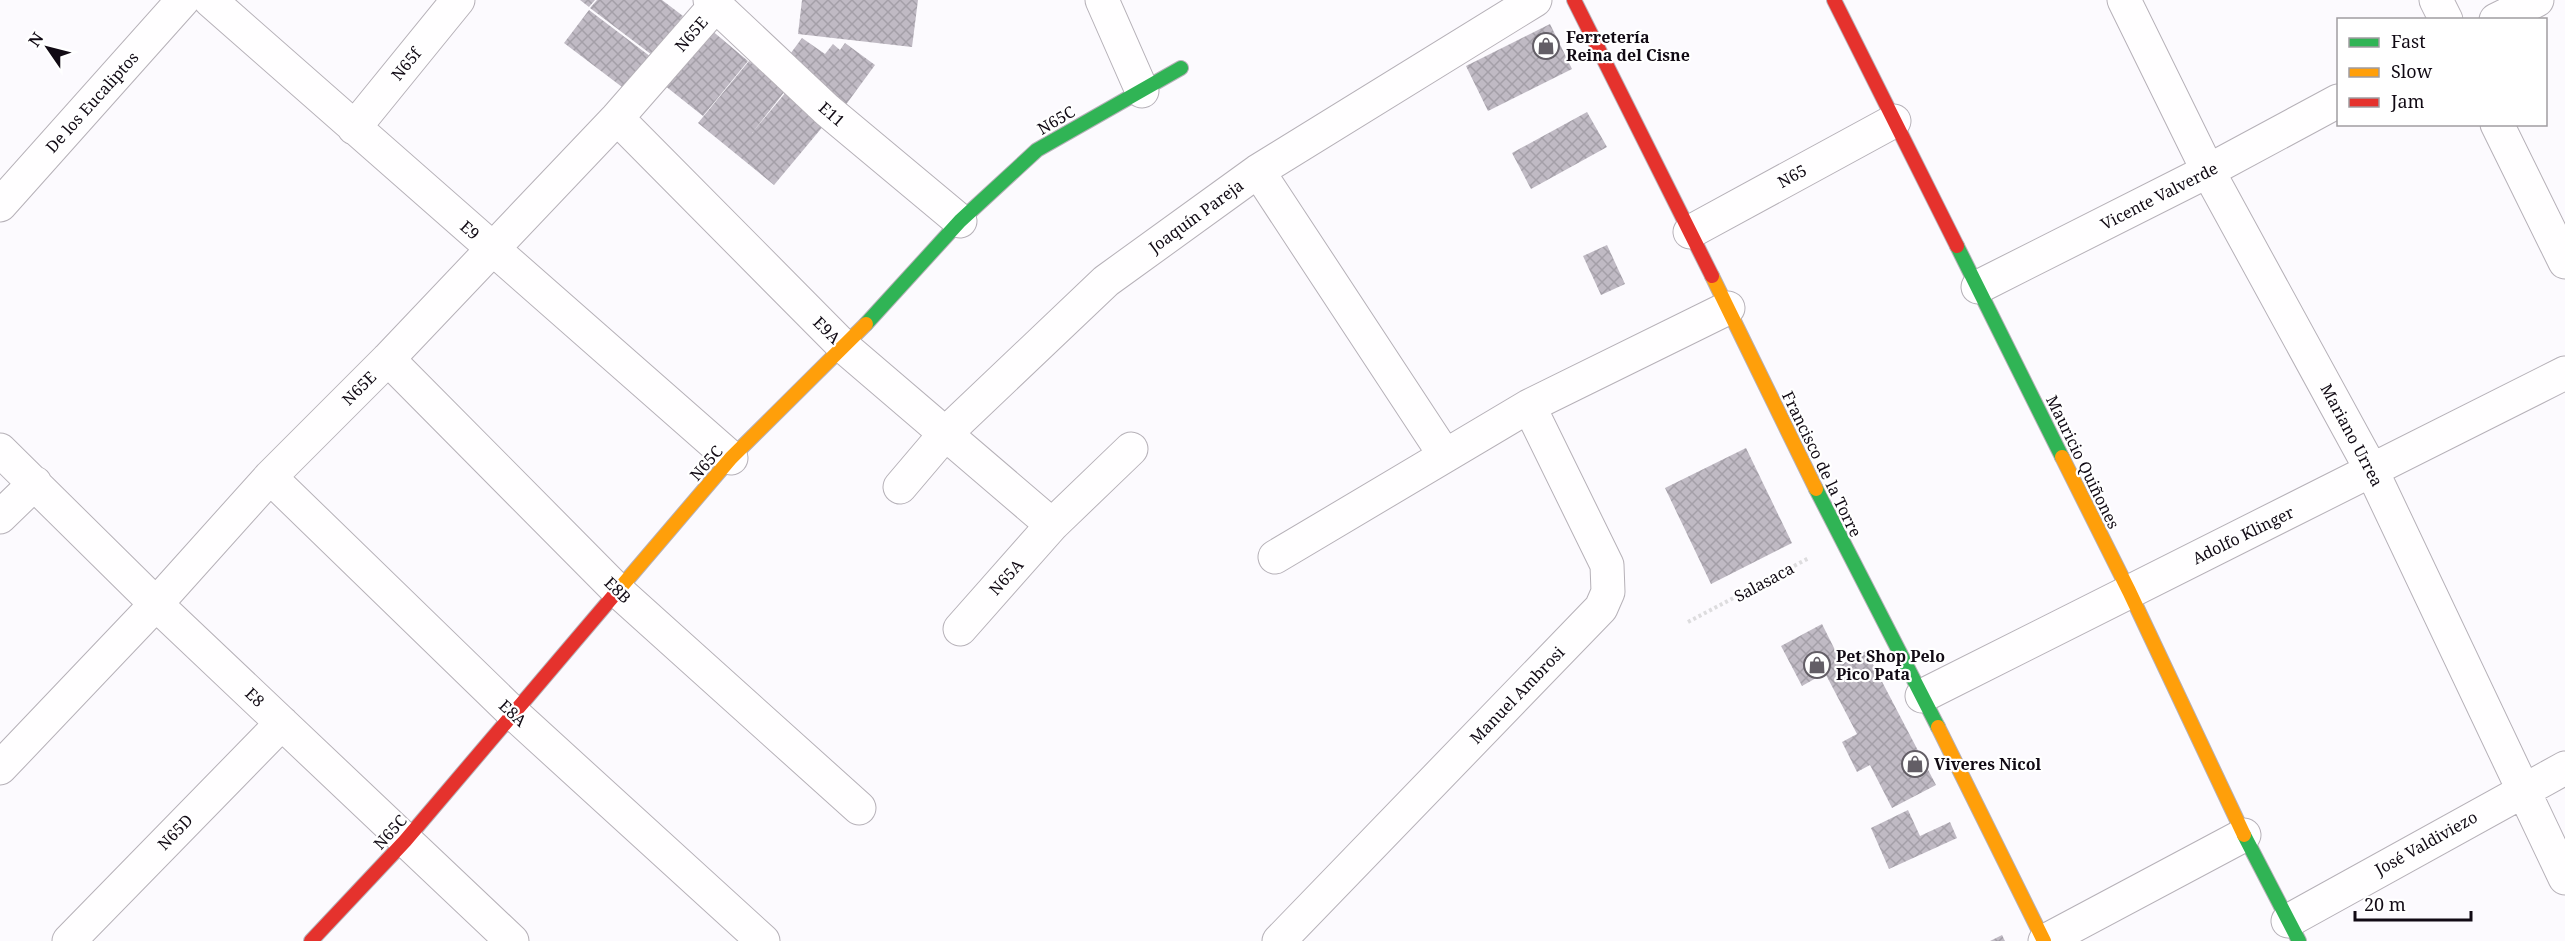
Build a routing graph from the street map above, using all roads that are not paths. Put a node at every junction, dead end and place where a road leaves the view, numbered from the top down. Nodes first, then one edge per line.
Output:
1 (183, 0) edge
2 (210, 0) edge
3 (458, 0) edge
4 (1102, 0) edge
5 (1535, 0) edge
6 (1574, 0) edge
7 (1834, 0) edge
8 (2124, 0) edge
9 (2436, 0) edge
10 (2537, 0) edge
11 (713, 3) edge
12 (2445, 18) edge
13 (2500, 18) edge
14 (1181, 68) dead end
15 (1142, 91) junction
16 (2337, 103) edge
17 (617, 118) junction
18 (1894, 121) junction
19 (2498, 126) edge
20 (354, 128) junction
21 (1257, 171) junction
22 (2208, 171) junction
23 (0, 205) edge
24 (960, 221) junction
25 (1690, 232) junction
26 (492, 250) junction
27 (2565, 262) edge
28 (1978, 287) junction
29 (1728, 308) junction
30 (844, 347) junction
31 (388, 359) junction
32 (2565, 373) edge
33 (1529, 406) junction
34 (945, 434) junction
35 (1131, 449) dead end
36 (0, 450) edge
37 (1444, 454) junction
38 (731, 458) junction
39 (2372, 471) junction
40 (270, 477) junction
41 (35, 483) junction
42 (900, 488) dead end
43 (0, 517) edge
44 (1052, 525) junction
45 (1275, 557) dead end
46 (2129, 591) junction
47 (619, 592) junction
48 (156, 604) junction
49 (960, 629) dead end
50 (1922, 696) junction
51 (513, 713) junction
52 (282, 723) junction
53 (0, 768) edge
54 (2565, 768) edge
55 (2523, 789) junction
56 (859, 808) dead end
57 (2244, 835) junction
58 (405, 841) junction
59 (2565, 878) edge
60 (2293, 931) edge
61 (69, 941) edge
62 (311, 941) edge
63 (512, 941) edge
64 (763, 941) edge
65 (1279, 941) edge
66 (2044, 941) edge

1 - 23 street, De los Eucaliptos
2 - 20 street, E9
3 - 20 street, N65f
4 - 15 street
5 - 21 street, Joaquín Pareja
6 - 25 street, Francisco de la Torre
7 - 18 street, Mauricio Quiñones
8 - 22 street, Mariano Urrea
9 - 12 street
10 - 13 street
11 - 17 street, N65E
11 - 24 street, E11
14 - 15 street, N65C
15 - 24 street, N65C
16 - 22 street, Vicente Valverde
17 - 26 street, N65E
17 - 30 street, E9A
18 - 25 street, N65
18 - 28 street, Mauricio Quiñones
19 - 27 street
20 - 26 street, E9
21 - 34 street, Joaquín Pareja
21 - 37 street
22 - 28 street, Vicente Valverde
22 - 39 street, Mariano Urrea
24 - 30 street, N65C
25 - 29 street, Francisco de la Torre
26 - 31 street, N65E
26 - 38 street, E9
28 - 46 street, Mauricio Quiñones
29 - 33 street
29 - 50 street, Francisco de la Torre
30 - 34 street, E9A
30 - 38 street, N65C
31 - 40 street, N65E
31 - 47 street, E8B
32 - 39 street, Adolfo Klinger
33 - 37 street
33 - 65 street, Manuel Ambrosi
34 - 42 street, Joaquín Pareja
34 - 44 street, E9A
35 - 44 street, N65A
36 - 41 street, E8
37 - 45 street
38 - 47 street, N65C
39 - 46 street, Adolfo Klinger
39 - 55 street, Mariano Urrea
40 - 48 street, N65E
40 - 51 street, E8A
41 - 43 street
41 - 48 street, E8
44 - 49 street, N65A
46 - 50 street, Adolfo Klinger
46 - 57 street, Mauricio Quiñones
47 - 51 street, N65C
47 - 56 street, E8B
48 - 52 street, E8
48 - 53 street, N65E
50 - 66 street, Francisco de la Torre
51 - 58 street, N65C
51 - 64 street, E8A
52 - 58 street, E8
52 - 61 street, N65D
54 - 55 street, José Valdiviezo
55 - 59 street, Mariano Urrea
55 - 60 street, José Valdiviezo
57 - 60 street, Mauricio Quiñones
57 - 66 street
58 - 62 street, N65C
58 - 63 street, E8

